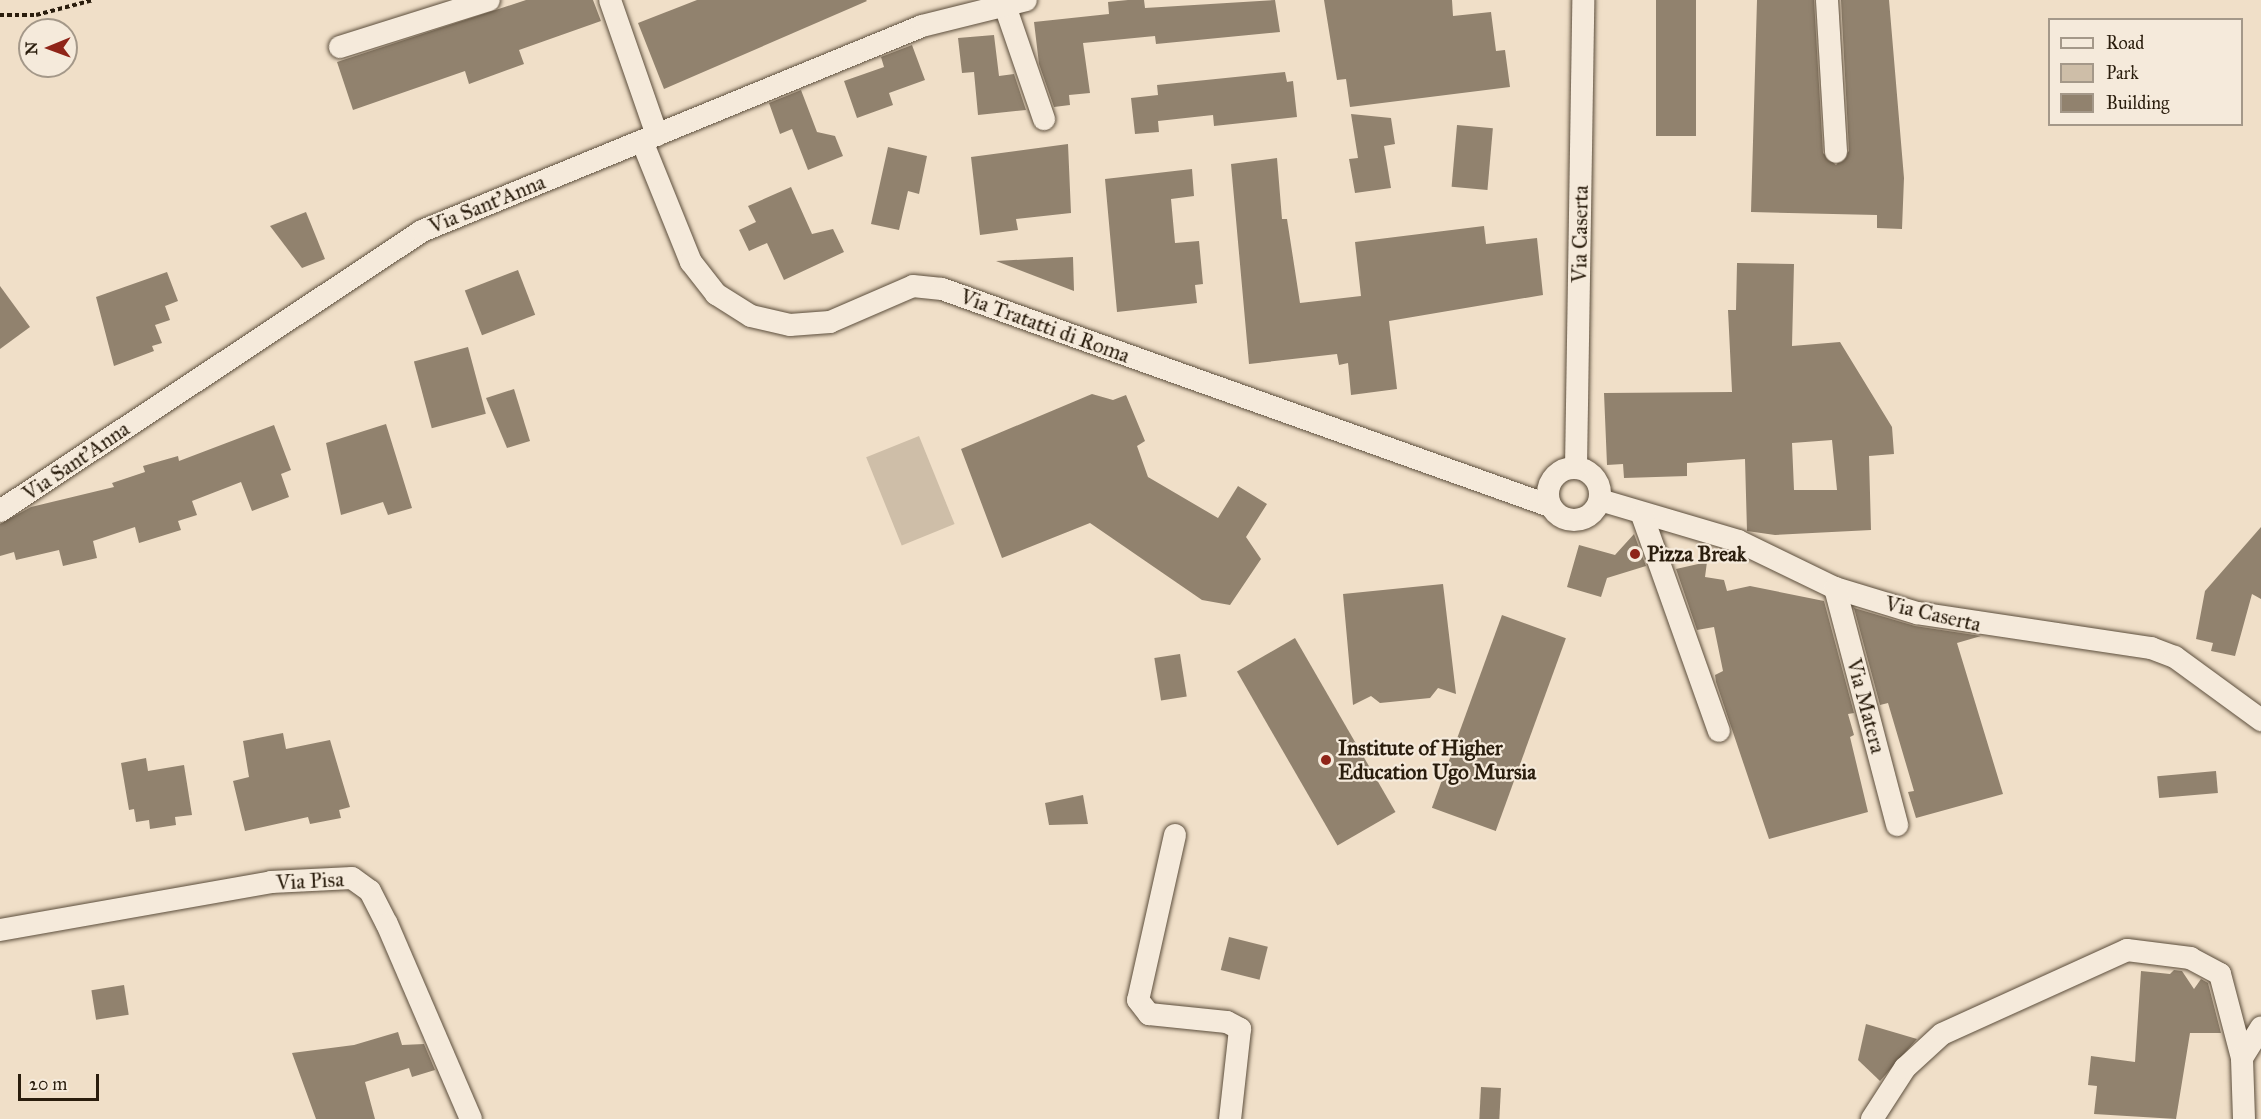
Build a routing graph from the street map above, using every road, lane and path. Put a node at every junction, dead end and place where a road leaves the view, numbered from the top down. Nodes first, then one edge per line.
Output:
1 (93, 0) edge
2 (489, 0) edge
3 (610, 0) edge
4 (1583, 0) edge
5 (1827, 0) edge
6 (1011, 1) edge
7 (0, 15) edge
8 (340, 47) dead end
9 (1044, 119) dead end
10 (650, 138) junction
11 (1836, 152) dead end
12 (1576, 468) junction
13 (1600, 501) junction
14 (1544, 503) junction
15 (0, 511) edge
16 (1642, 515) junction
17 (1834, 588) junction
18 (2261, 720) edge
19 (1719, 731) dead end
20 (1897, 825) dead end
21 (1175, 835) dead end
22 (0, 930) edge
23 (2261, 1028) edge
24 (2242, 1058) junction
25 (471, 1119) edge
26 (1230, 1119) edge
27 (1872, 1119) edge
28 (2244, 1119) edge

1 - 7 path
2 - 8 street
3 - 10 street, Via Tratatti di Roma
4 - 12 street, Via Caserta
5 - 11 street
6 - 9 street
6 - 10 street, Via Sant'Anna
10 - 14 street, Via Tratatti di Roma
10 - 15 street, Via Sant'Anna
12 - 13 street
12 - 14 street
13 - 14 street
13 - 16 street, Via Caserta
16 - 17 street, Via Caserta
16 - 19 street
17 - 18 street, Via Caserta
17 - 20 street, Via Matera
21 - 26 street
22 - 25 street, Via Pisa
23 - 24 street
24 - 27 street
24 - 28 street

